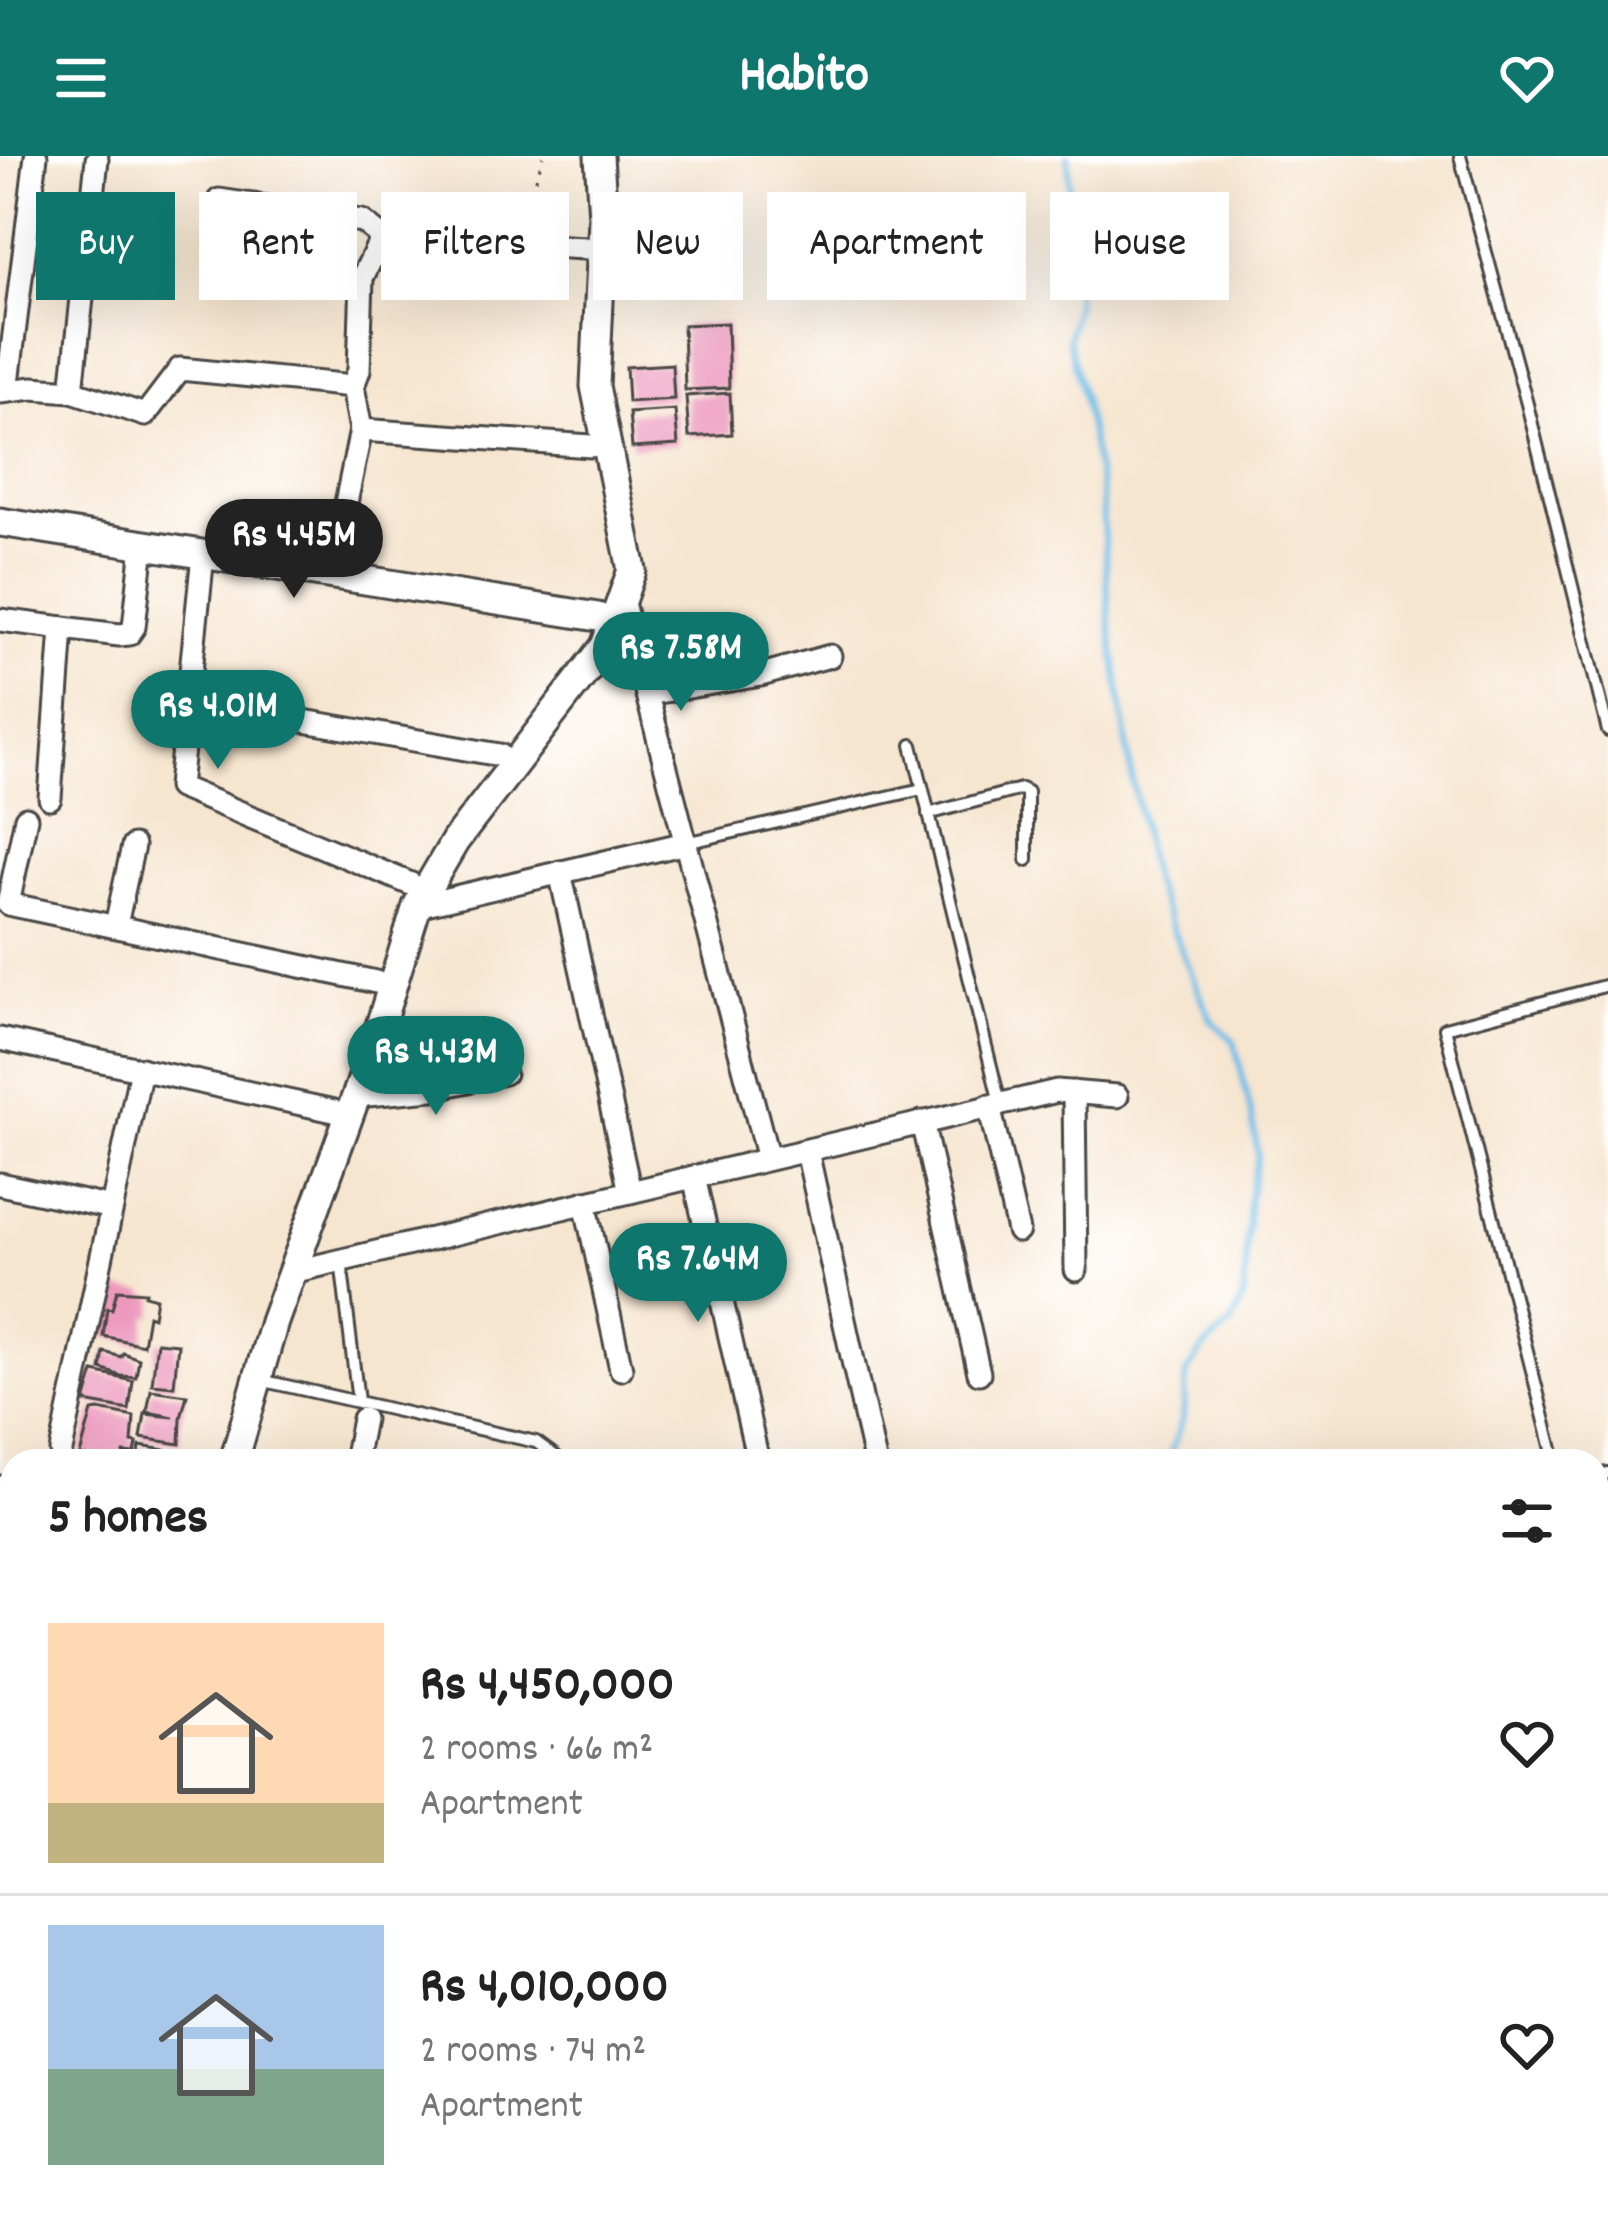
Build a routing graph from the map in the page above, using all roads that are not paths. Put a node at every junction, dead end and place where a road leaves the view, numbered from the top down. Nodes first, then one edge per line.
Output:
1 (36, 156) edge
2 (582, 156) edge
3 (598, 156) edge
4 (1460, 156) edge
5 (97, 159) dead end
6 (381, 239) edge
7 (569, 247) edge
8 (585, 248) junction
9 (353, 386) junction
10 (72, 391) junction
11 (3, 392) edge
12 (361, 430) junction
13 (591, 446) junction
14 (0, 522) edge
15 (143, 545) junction
16 (203, 554) junction
17 (346, 577) junction
18 (622, 598) junction
19 (598, 617) junction
20 (0, 620) edge
21 (62, 628) junction
22 (830, 656) dead end
23 (647, 694) junction
24 (188, 701) junction
25 (1608, 731) edge
26 (912, 745) dead end
27 (500, 755) junction
28 (922, 789) junction
29 (50, 798) dead end
30 (928, 814) junction
31 (26, 818) dead end
32 (686, 844) junction
33 (133, 846) dead end
34 (1027, 860) dead end
35 (560, 872) junction
36 (414, 895) junction
37 (116, 925) junction
38 (376, 982) junction
39 (1608, 986) edge
40 (0, 1039) edge
41 (140, 1069) junction
42 (504, 1073) dead end
43 (1074, 1092) junction
44 (1117, 1096) dead end
45 (345, 1104) junction
46 (995, 1105) junction
47 (922, 1122) junction
48 (807, 1150) junction
49 (768, 1159) junction
50 (694, 1177) junction
51 (0, 1184) edge
52 (630, 1192) junction
53 (585, 1202) junction
54 (112, 1208) junction
55 (1018, 1231) dead end
56 (340, 1260) junction
57 (1076, 1270) dead end
58 (292, 1272) junction
59 (622, 1369) dead end
60 (979, 1373) dead end
61 (257, 1379) junction
62 (361, 1410) junction
63 (61, 1449) edge
64 (220, 1449) edge
65 (237, 1449) edge
66 (356, 1449) edge
67 (546, 1449) edge
68 (755, 1449) edge
69 (872, 1449) edge
70 (1552, 1449) edge

1 - 11 street
2 - 8 street
3 - 18 street
4 - 25 lane
5 - 10 street
6 - 9 street
7 - 8 street
8 - 13 street
9 - 10 street
9 - 12 street
10 - 11 street
12 - 13 street
12 - 17 street
13 - 19 street
14 - 15 street
15 - 16 street
15 - 21 street
16 - 17 street
16 - 24 street
17 - 19 street
18 - 23 street
18 - 36 street
19 - 27 street
20 - 21 street
21 - 29 street
22 - 23 street
23 - 32 street
24 - 27 street
24 - 36 street
26 - 28 lane
27 - 36 street
28 - 30 lane
28 - 32 lane
30 - 34 lane
30 - 46 lane
31 - 37 street
32 - 35 street
32 - 49 street
33 - 37 street
35 - 36 street
35 - 52 street
36 - 38 street
36 - 45 street
37 - 38 street
38 - 45 street
39 - 70 lane
40 - 41 street
41 - 45 street
41 - 54 street
42 - 45 street
43 - 44 street
43 - 46 street
43 - 57 street
45 - 58 street
45 - 64 street
46 - 47 street
46 - 55 street
47 - 48 street
47 - 60 street
48 - 49 street
48 - 69 street
49 - 50 street
50 - 52 street
50 - 68 street
51 - 54 street
52 - 53 street
53 - 56 street
53 - 59 street
54 - 63 street
56 - 58 street
56 - 62 lane
58 - 61 street
61 - 62 lane
61 - 65 street
62 - 66 street
62 - 67 lane

